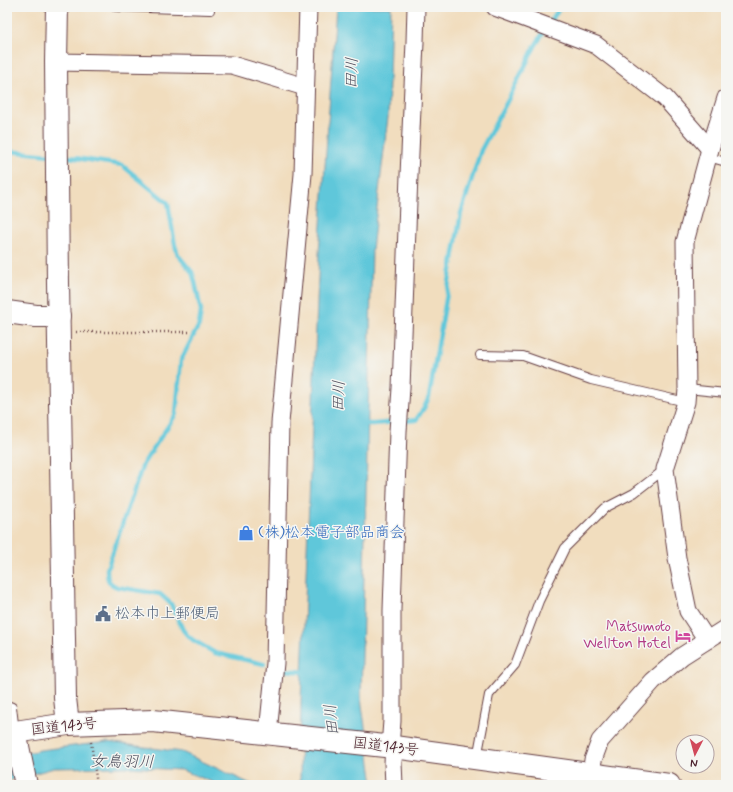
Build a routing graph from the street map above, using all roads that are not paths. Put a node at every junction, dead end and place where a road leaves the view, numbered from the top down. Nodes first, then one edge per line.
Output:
1 (57, 7) edge
2 (116, 7) edge
3 (308, 7) edge
4 (416, 7) edge
5 (495, 7) edge
6 (210, 10) dead end
7 (56, 62) junction
8 (305, 87) junction
9 (726, 98) edge
10 (709, 153) junction
11 (726, 162) edge
12 (7, 312) edge
13 (59, 316) junction
14 (480, 355) dead end
15 (726, 393) edge
16 (686, 396) junction
17 (665, 469) junction
18 (726, 628) edge
19 (707, 640) junction
20 (7, 706) edge
21 (68, 724) junction
22 (272, 734) junction
23 (13, 738) edge
24 (390, 747) junction
25 (477, 758) junction
26 (590, 774) junction
27 (26, 785) edge
28 (394, 785) edge
29 (669, 785) edge

1 - 7 main road
2 - 6 lane
3 - 8 street
4 - 24 street
5 - 10 street
7 - 8 street
7 - 13 main road
8 - 22 street
9 - 10 street
10 - 11 lane
10 - 16 street
12 - 13 main road
13 - 21 main road
14 - 16 lane
15 - 16 lane
16 - 17 street
17 - 19 street
17 - 25 lane
18 - 19 street
19 - 26 street
20 - 23 lane
21 - 22 main road, 国道143号
21 - 23 main road, 国道143号
22 - 24 main road, 国道143号
23 - 27 main road
24 - 25 main road, 国道143号
24 - 28 street
25 - 26 main road, 国道143号
26 - 29 main road, 国道143号

